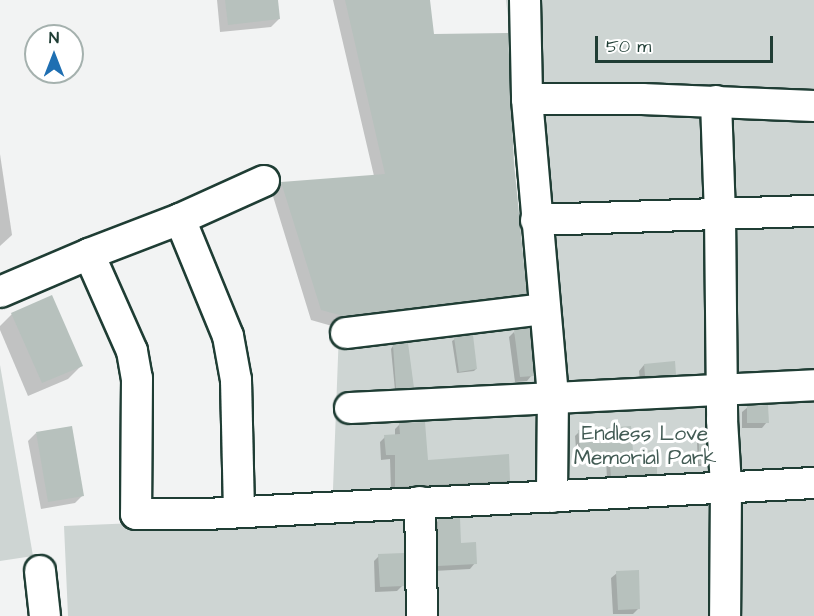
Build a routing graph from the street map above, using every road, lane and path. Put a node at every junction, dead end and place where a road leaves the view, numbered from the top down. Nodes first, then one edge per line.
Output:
1 (525, 0) edge
2 (527, 99) junction
3 (716, 101) junction
4 (814, 106) edge
5 (264, 181) dead end
6 (814, 211) edge
7 (720, 215) junction
8 (180, 219) junction
9 (536, 220) junction
10 (89, 254) junction
11 (0, 292) edge
12 (545, 309) junction
13 (346, 333) dead end
14 (814, 385) edge
15 (722, 389) junction
16 (554, 396) junction
17 (350, 408) dead end
18 (814, 483) edge
19 (726, 486) junction
20 (552, 497) junction
21 (420, 502) junction
22 (239, 512) junction
23 (40, 571) dead end
24 (45, 616) edge
25 (422, 616) edge
26 (725, 616) edge

1 - 2 lane
2 - 3 lane
2 - 9 lane
3 - 4 lane
3 - 7 lane
5 - 8 lane
6 - 7 lane
7 - 9 lane
7 - 15 lane
8 - 10 lane
8 - 22 lane
9 - 12 lane
10 - 11 lane
10 - 22 lane
12 - 13 lane
12 - 16 lane
14 - 15 lane
15 - 16 lane
15 - 19 lane
16 - 17 lane
16 - 20 lane
18 - 19 lane
19 - 20 lane
19 - 26 lane
20 - 21 lane
21 - 22 lane
21 - 25 lane
23 - 24 lane

